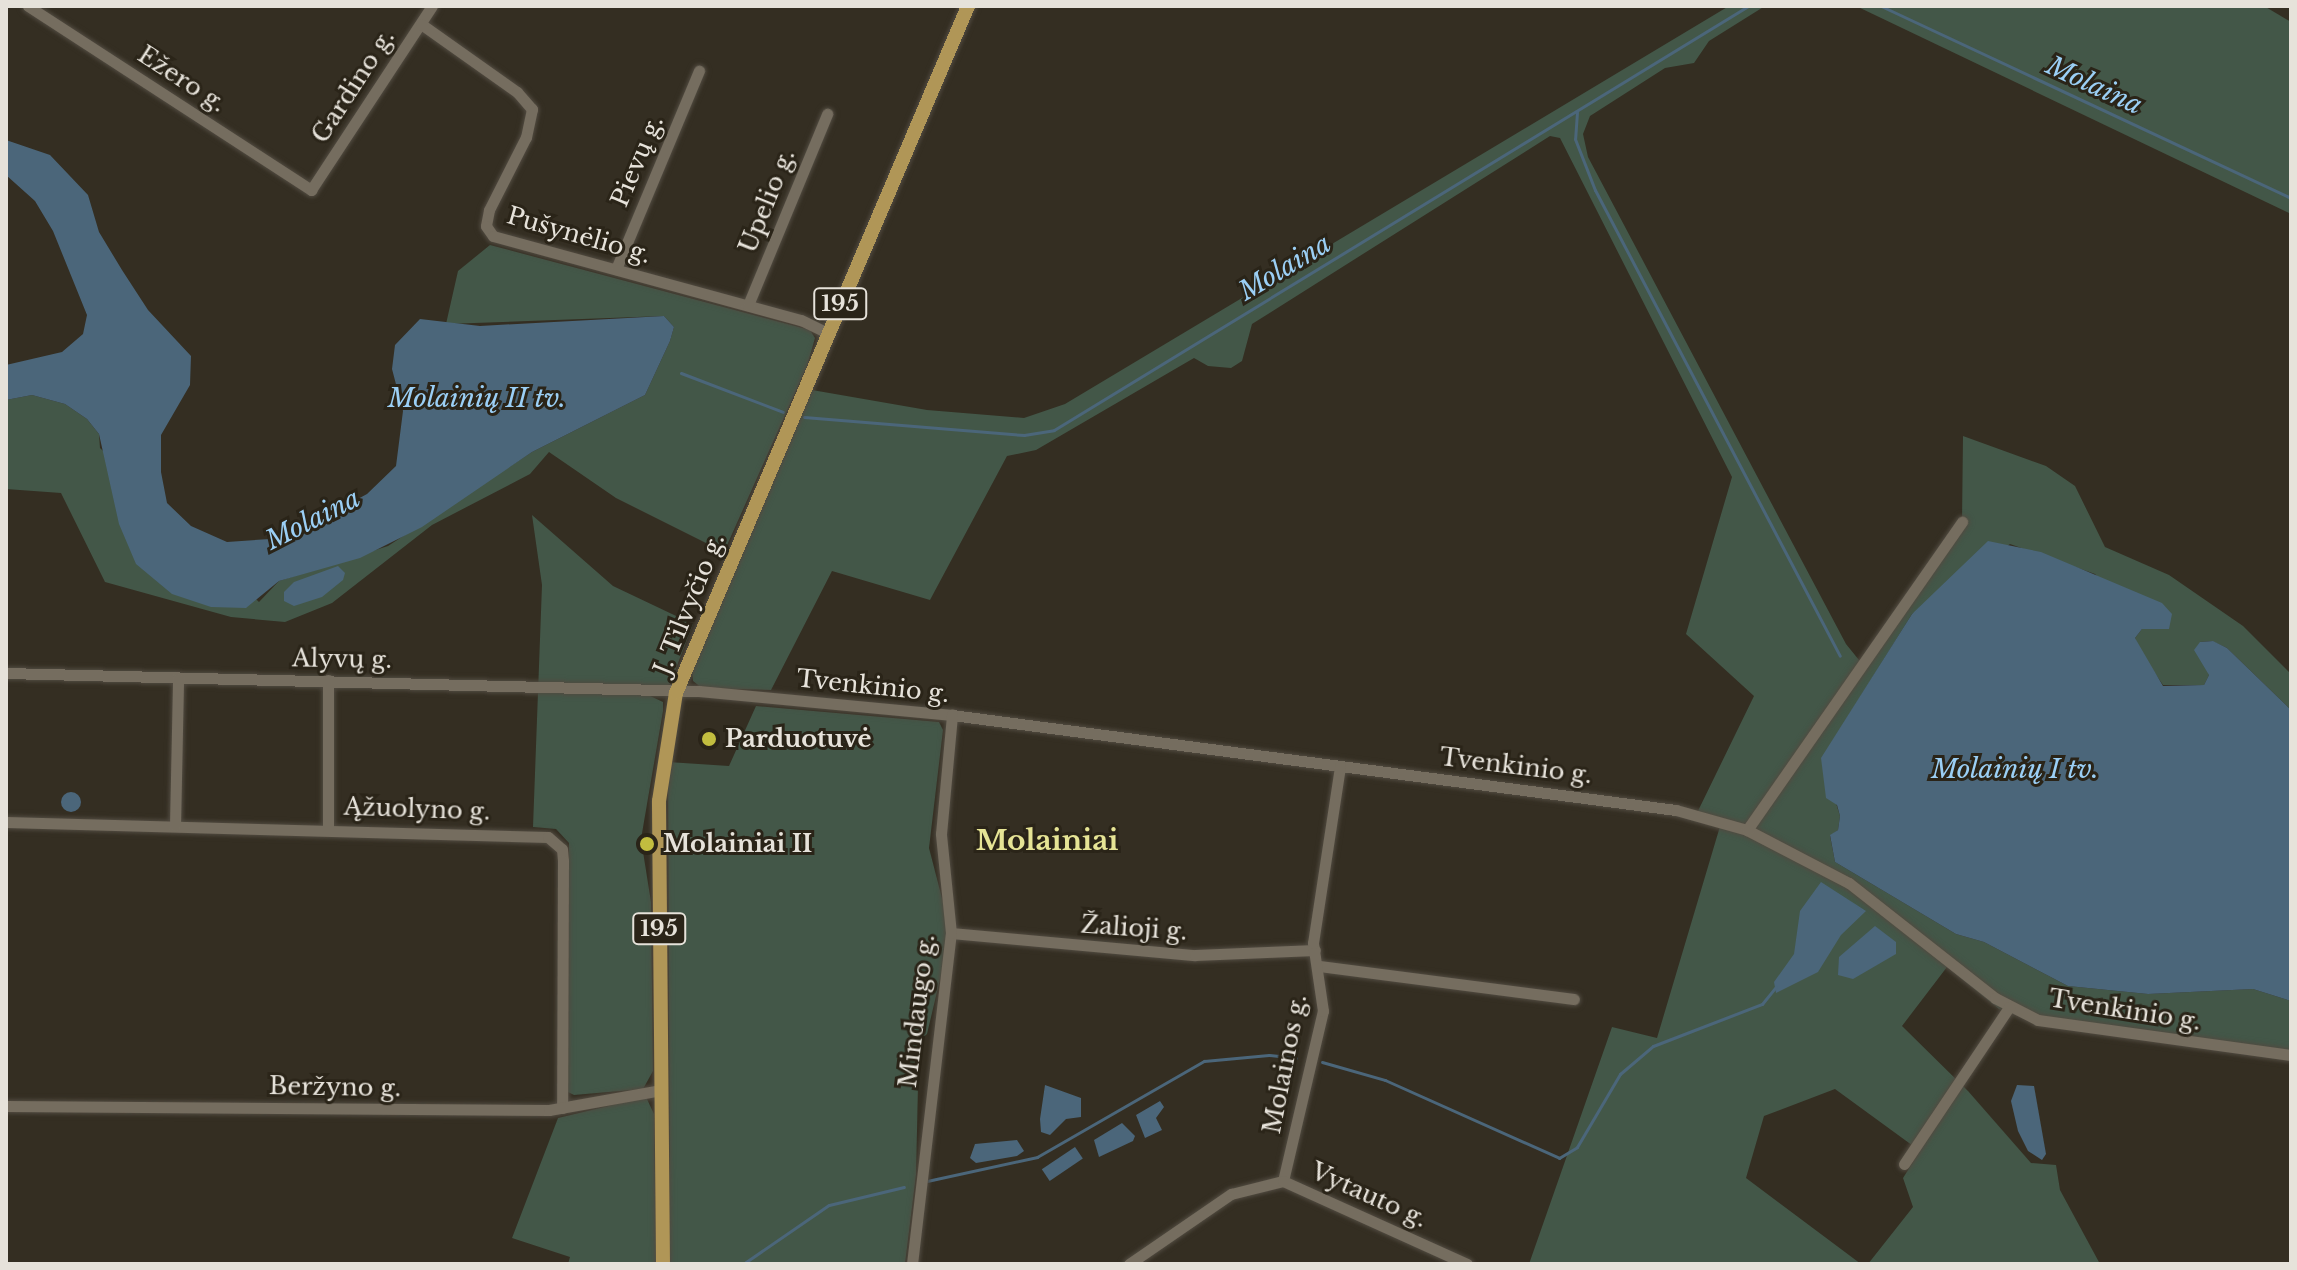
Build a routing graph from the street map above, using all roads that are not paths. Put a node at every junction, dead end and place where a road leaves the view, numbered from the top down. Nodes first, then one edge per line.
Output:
1 (28, 6) edge
2 (432, 6) edge
3 (968, 6) edge
4 (421, 24) junction
5 (699, 71) dead end
6 (827, 114) dead end
7 (311, 190) joint
8 (616, 269) junction
9 (748, 305) junction
10 (828, 333) junction
11 (1962, 522) dead end
12 (6, 673) edge
13 (178, 678) junction
14 (328, 680) junction
15 (676, 693) junction
16 (952, 715) junction
17 (1340, 766) junction
18 (6, 822) edge
19 (175, 826) junction
20 (328, 828) junction
21 (1747, 830) junction
22 (951, 933) junction
23 (1315, 950) junction
24 (1319, 966) junction
25 (1574, 999) dead end
26 (2009, 1007) junction
27 (2291, 1055) edge
28 (661, 1090) junction
29 (6, 1106) edge
30 (562, 1108) junction
31 (1904, 1164) dead end
32 (1283, 1181) junction
33 (914, 1263) edge
34 (663, 1264) edge
35 (1129, 1264) edge
36 (1467, 1264) edge

1 - 7 street, Ežero g.
2 - 4 street, Gardino g.
3 - 10 main road, J. Tilvyčio g. / 195
4 - 7 street, Gardino g.
4 - 8 street, Pušynėlio g.
5 - 8 street, Pievų g.
6 - 9 street, Upelio g.
8 - 9 street, Pušynėlio g.
9 - 10 street, Pušynėlio g.
10 - 15 main road, J. Tilvyčio g. / 195
11 - 21 street
12 - 13 street, Alyvų g.
13 - 14 street, Alyvų g.
13 - 19 street
14 - 15 street, Alyvų g.
14 - 20 street
15 - 16 street, Tvenkinio g.
15 - 28 main road, J. Tilvyčio g. / 195
16 - 17 street, Tvenkinio g.
16 - 22 street, Mindaugo g.
17 - 21 street, Tvenkinio g.
17 - 23 street, Molainos g.
18 - 19 street, Ąžuolyno g.
19 - 20 street, Ąžuolyno g.
20 - 30 street, Ąžuolyno g.
21 - 26 street, Tvenkinio g.
22 - 23 street, Žalioji g.
22 - 33 street, Mindaugo g.
23 - 24 street, Molainos g.
24 - 25 street
24 - 32 street, Molainos g.
26 - 27 street, Tvenkinio g.
26 - 31 street
28 - 30 street, Beržyno g.
28 - 34 main road, J. Tilvyčio g. / 195
29 - 30 street, Beržyno g.
32 - 35 street, Vytauto g.
32 - 36 street, Vytauto g.

